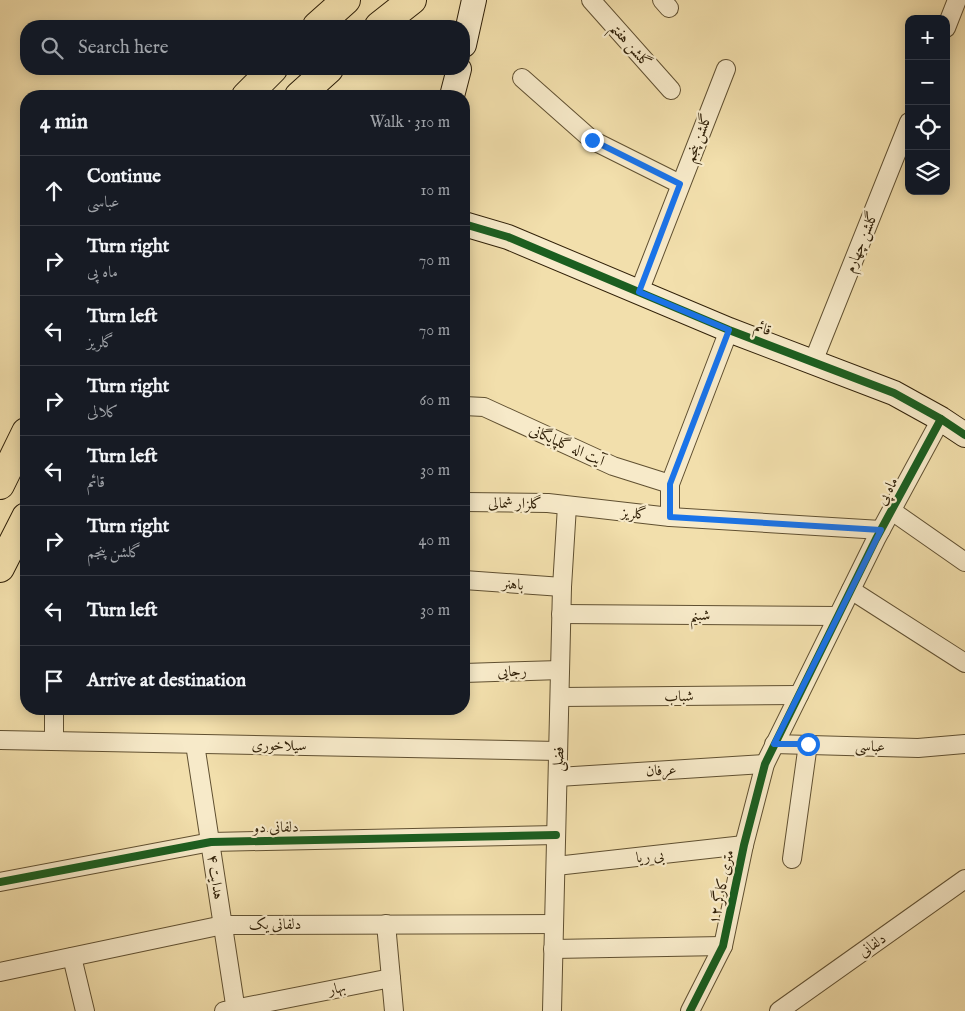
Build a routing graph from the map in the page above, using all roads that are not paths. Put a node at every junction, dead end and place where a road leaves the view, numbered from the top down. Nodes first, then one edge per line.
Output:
1 (346, 0) edge
2 (412, 0) edge
3 (474, 0) edge
4 (591, 0) edge
5 (957, 0) edge
6 (950, 18) edge
7 (324, 20) edge
8 (387, 20) edge
9 (470, 20) edge
10 (726, 69) dead end
11 (267, 75) edge
12 (322, 75) edge
13 (457, 75) edge
14 (522, 78) dead end
15 (252, 90) edge
16 (306, 90) edge
17 (453, 90) edge
18 (671, 90) dead end
19 (905, 132) edge
20 (680, 184) junction
21 (470, 226) edge
22 (639, 292) junction
23 (729, 330) junction
24 (813, 362) junction
25 (470, 406) edge
26 (941, 419) junction
27 (965, 435) edge
28 (20, 444) edge
29 (670, 484) junction
30 (0, 485) edge
31 (470, 502) edge
32 (567, 506) junction
33 (892, 511) junction
34 (670, 517) junction
35 (20, 529) edge
36 (881, 530) junction
37 (965, 562) edge
38 (0, 568) edge
39 (470, 580) edge
40 (562, 587) junction
41 (850, 590) junction
42 (561, 614) junction
43 (838, 616) junction
44 (965, 663) edge
45 (560, 670) junction
46 (470, 673) edge
47 (799, 695) junction
48 (560, 697) junction
49 (54, 715) edge
50 (0, 740) edge
51 (54, 741) junction
52 (195, 744) junction
53 (774, 744) junction
54 (808, 744) junction
55 (965, 744) edge
56 (558, 751) junction
57 (765, 764) junction
58 (558, 776) junction
59 (556, 835) junction
60 (211, 842) junction
61 (744, 845) junction
62 (792, 858) dead end
63 (556, 866) junction
64 (965, 879) edge
65 (0, 882) edge
66 (386, 924) junction
67 (554, 924) junction
68 (223, 925) junction
69 (723, 946) junction
70 (553, 949) junction
71 (72, 957) junction
72 (0, 972) edge
73 (391, 978) junction
74 (232, 1010) edge
75 (85, 1011) edge
76 (394, 1011) edge
77 (552, 1011) edge
78 (690, 1011) edge
79 (779, 1011) edge

1 - 7 highway
2 - 8 highway
3 - 9 street
4 - 18 street, گلشن هفتم
5 - 6 street
10 - 20 street, گلشن پنجم
11 - 15 highway
12 - 16 highway
13 - 17 street
14 - 20 street
19 - 24 street, گلشن چهارم
20 - 22 street, گلشن پنجم
21 - 22 street, قائم
22 - 23 street, قائم
23 - 24 street, قائم
23 - 29 street
24 - 26 street, قائم
25 - 29 street, آیت اله گلپایگانی
26 - 27 street, قائم
26 - 33 street, ماه پی
28 - 30 highway
29 - 34 street
31 - 32 street, گلزار شمالی
32 - 34 street, گلریز
32 - 40 street, فضلی
33 - 36 street, ماه پی
33 - 37 street
34 - 36 street, گلریز
35 - 38 highway
36 - 41 street, ماه پی
39 - 40 street, باهنر
40 - 42 street, فضلی
41 - 43 street, ماه پی
41 - 44 street
42 - 43 street, شبنم
42 - 45 street, فضلی
43 - 47 street, ماه پی
45 - 46 street, رجایی
45 - 48 street, فضلی
47 - 48 street, شباب
47 - 53 street, ماه پی
48 - 56 street, فضلی
49 - 51 street
50 - 51 street, سیلاخوری
51 - 52 street, سیلاخوری
52 - 56 street, سیلاخوری
52 - 60 street, هدایت ۴
53 - 54 street, عباسی
53 - 57 street, ماه پی
54 - 55 street, عباسی
54 - 62 street
56 - 58 street, فضلی
57 - 58 street, عرفان
57 - 61 street, ۱۲ متری کارگر
58 - 59 street, فضلی
59 - 60 street, دلفانی دو
59 - 63 street, فضلی
60 - 65 street, دلفانی دو
60 - 68 street, هدایت ۴
61 - 63 street, بی ریا
61 - 69 street, ۱۲ متری کارگر
63 - 67 street, فضلی
64 - 79 street, دلفانی
66 - 67 street, دلفانی یک
66 - 68 street, دلفانی یک
66 - 73 street
67 - 70 street, فضلی
68 - 71 street, دلفانی یک
68 - 74 street, هدایت ۴
69 - 70 street
69 - 78 street, ۱۲ متری کارگر
70 - 77 street, فضلی
71 - 72 street, دلفانی یک
71 - 75 street
73 - 74 street, بهار
73 - 76 street

